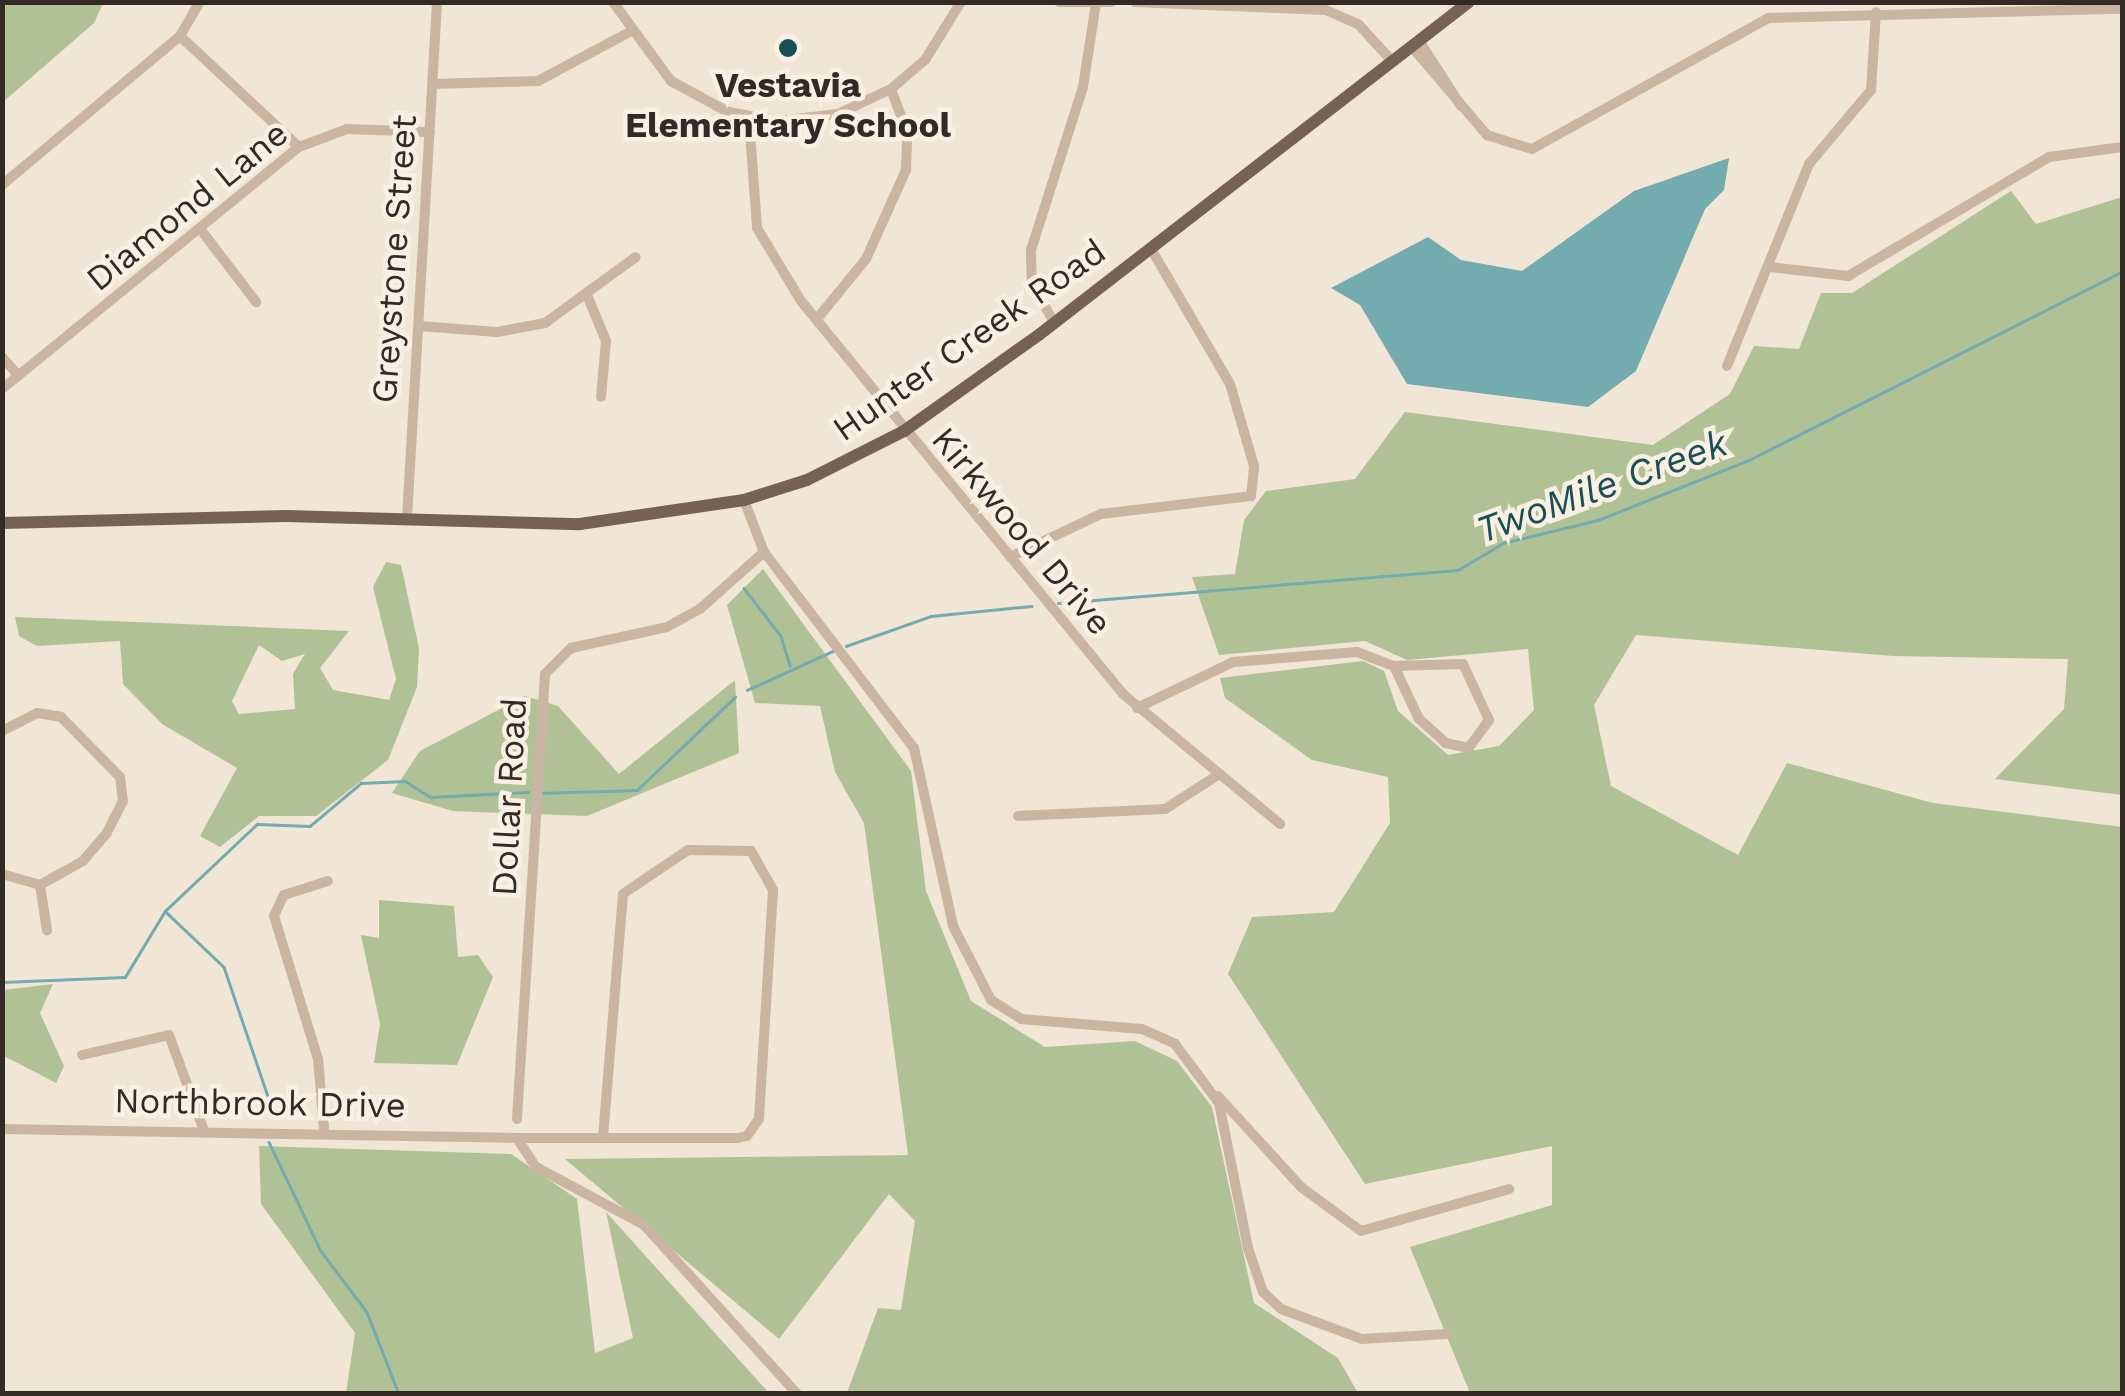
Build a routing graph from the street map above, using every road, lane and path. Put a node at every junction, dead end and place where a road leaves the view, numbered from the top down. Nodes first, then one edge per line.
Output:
1 (200, 2) edge
2 (436, 2) edge
3 (613, 2) edge
4 (961, 2) edge
5 (1059, 2) edge
6 (1111, 2) edge
7 (1135, 2) edge
8 (1469, 2) edge
9 (1096, 3) edge
10 (2122, 9) edge
11 (1876, 12) junction
12 (628, 33) junction
13 (180, 36) junction
14 (1416, 44) junction
15 (1392, 61) junction
16 (432, 84) junction
17 (892, 89) junction
18 (749, 118) junction
19 (430, 132) junction
20 (299, 147) junction
21 (2122, 147) edge
22 (2, 185) edge
23 (202, 230) junction
24 (1151, 248) junction
25 (636, 257) dead end
26 (1770, 267) junction
27 (587, 295) junction
28 (256, 302) dead end
29 (817, 319) junction
30 (1054, 322) junction
31 (419, 326) junction
32 (2, 357) edge
33 (1727, 366) dead end
34 (18, 375) junction
35 (2, 389) edge
36 (602, 396) dead end
37 (904, 431) junction
38 (744, 500) junction
39 (408, 518) junction
40 (2, 523) edge
41 (764, 552) junction
42 (1010, 557) junction
43 (1394, 666) junction
44 (1136, 708) junction
45 (2, 731) edge
46 (1218, 776) junction
47 (1018, 816) dead end
48 (1280, 824) dead end
49 (2, 874) edge
50 (328, 880) dead end
51 (40, 885) junction
52 (47, 930) dead end
53 (82, 1054) dead end
54 (1214, 1091) junction
55 (517, 1118) dead end
56 (203, 1128) junction
57 (324, 1128) junction
58 (2, 1129) edge
59 (517, 1138) junction
60 (603, 1138) junction
61 (1509, 1189) dead end
62 (1447, 1334) dead end
63 (797, 1394) edge

1 - 13 street
2 - 16 street, Greystone Street
3 - 12 street
4 - 17 street
5 - 9 street
6 - 9 street
7 - 15 street
8 - 14 main road, Hunter Creek Road
9 - 30 street
10 - 11 street
11 - 14 street
11 - 26 street
12 - 16 street
12 - 18 street
13 - 20 street
13 - 22 street
14 - 15 main road, Hunter Creek Road
15 - 24 main road, Hunter Creek Road
16 - 19 street, Greystone Street
17 - 18 street
17 - 29 street
18 - 29 street, Kirkwood Drive
19 - 20 street, Diamond Lane
19 - 31 street, Greystone Street
20 - 23 street, Diamond Lane
21 - 26 street
23 - 28 street
23 - 34 street, Diamond Lane
24 - 30 main road, Hunter Creek Road
24 - 42 street
25 - 27 street
26 - 33 street
27 - 31 street
27 - 36 street
29 - 37 street, Kirkwood Drive
30 - 37 main road, Hunter Creek Road
31 - 39 street, Greystone Street
32 - 34 street
34 - 35 street, Diamond Lane
37 - 38 main road, Hunter Creek Road
37 - 42 street, Kirkwood Drive
38 - 39 main road, Hunter Creek Road
38 - 41 street
39 - 40 main road, Hunter Creek Road
41 - 54 street
41 - 55 street, Dollar Road
42 - 44 street, Kirkwood Drive
43 - 43 street
43 - 44 street
44 - 46 street, Kirkwood Drive
45 - 51 street
46 - 47 street
46 - 48 street, Kirkwood Drive
49 - 51 street
50 - 57 street
51 - 52 street
53 - 56 street
54 - 61 street
54 - 62 street
56 - 57 street, Northbrook Drive
56 - 58 street, Northbrook Drive
57 - 59 street, Northbrook Drive
59 - 60 street, Northbrook Drive
59 - 63 street
60 - 60 street, Northbrook Drive

